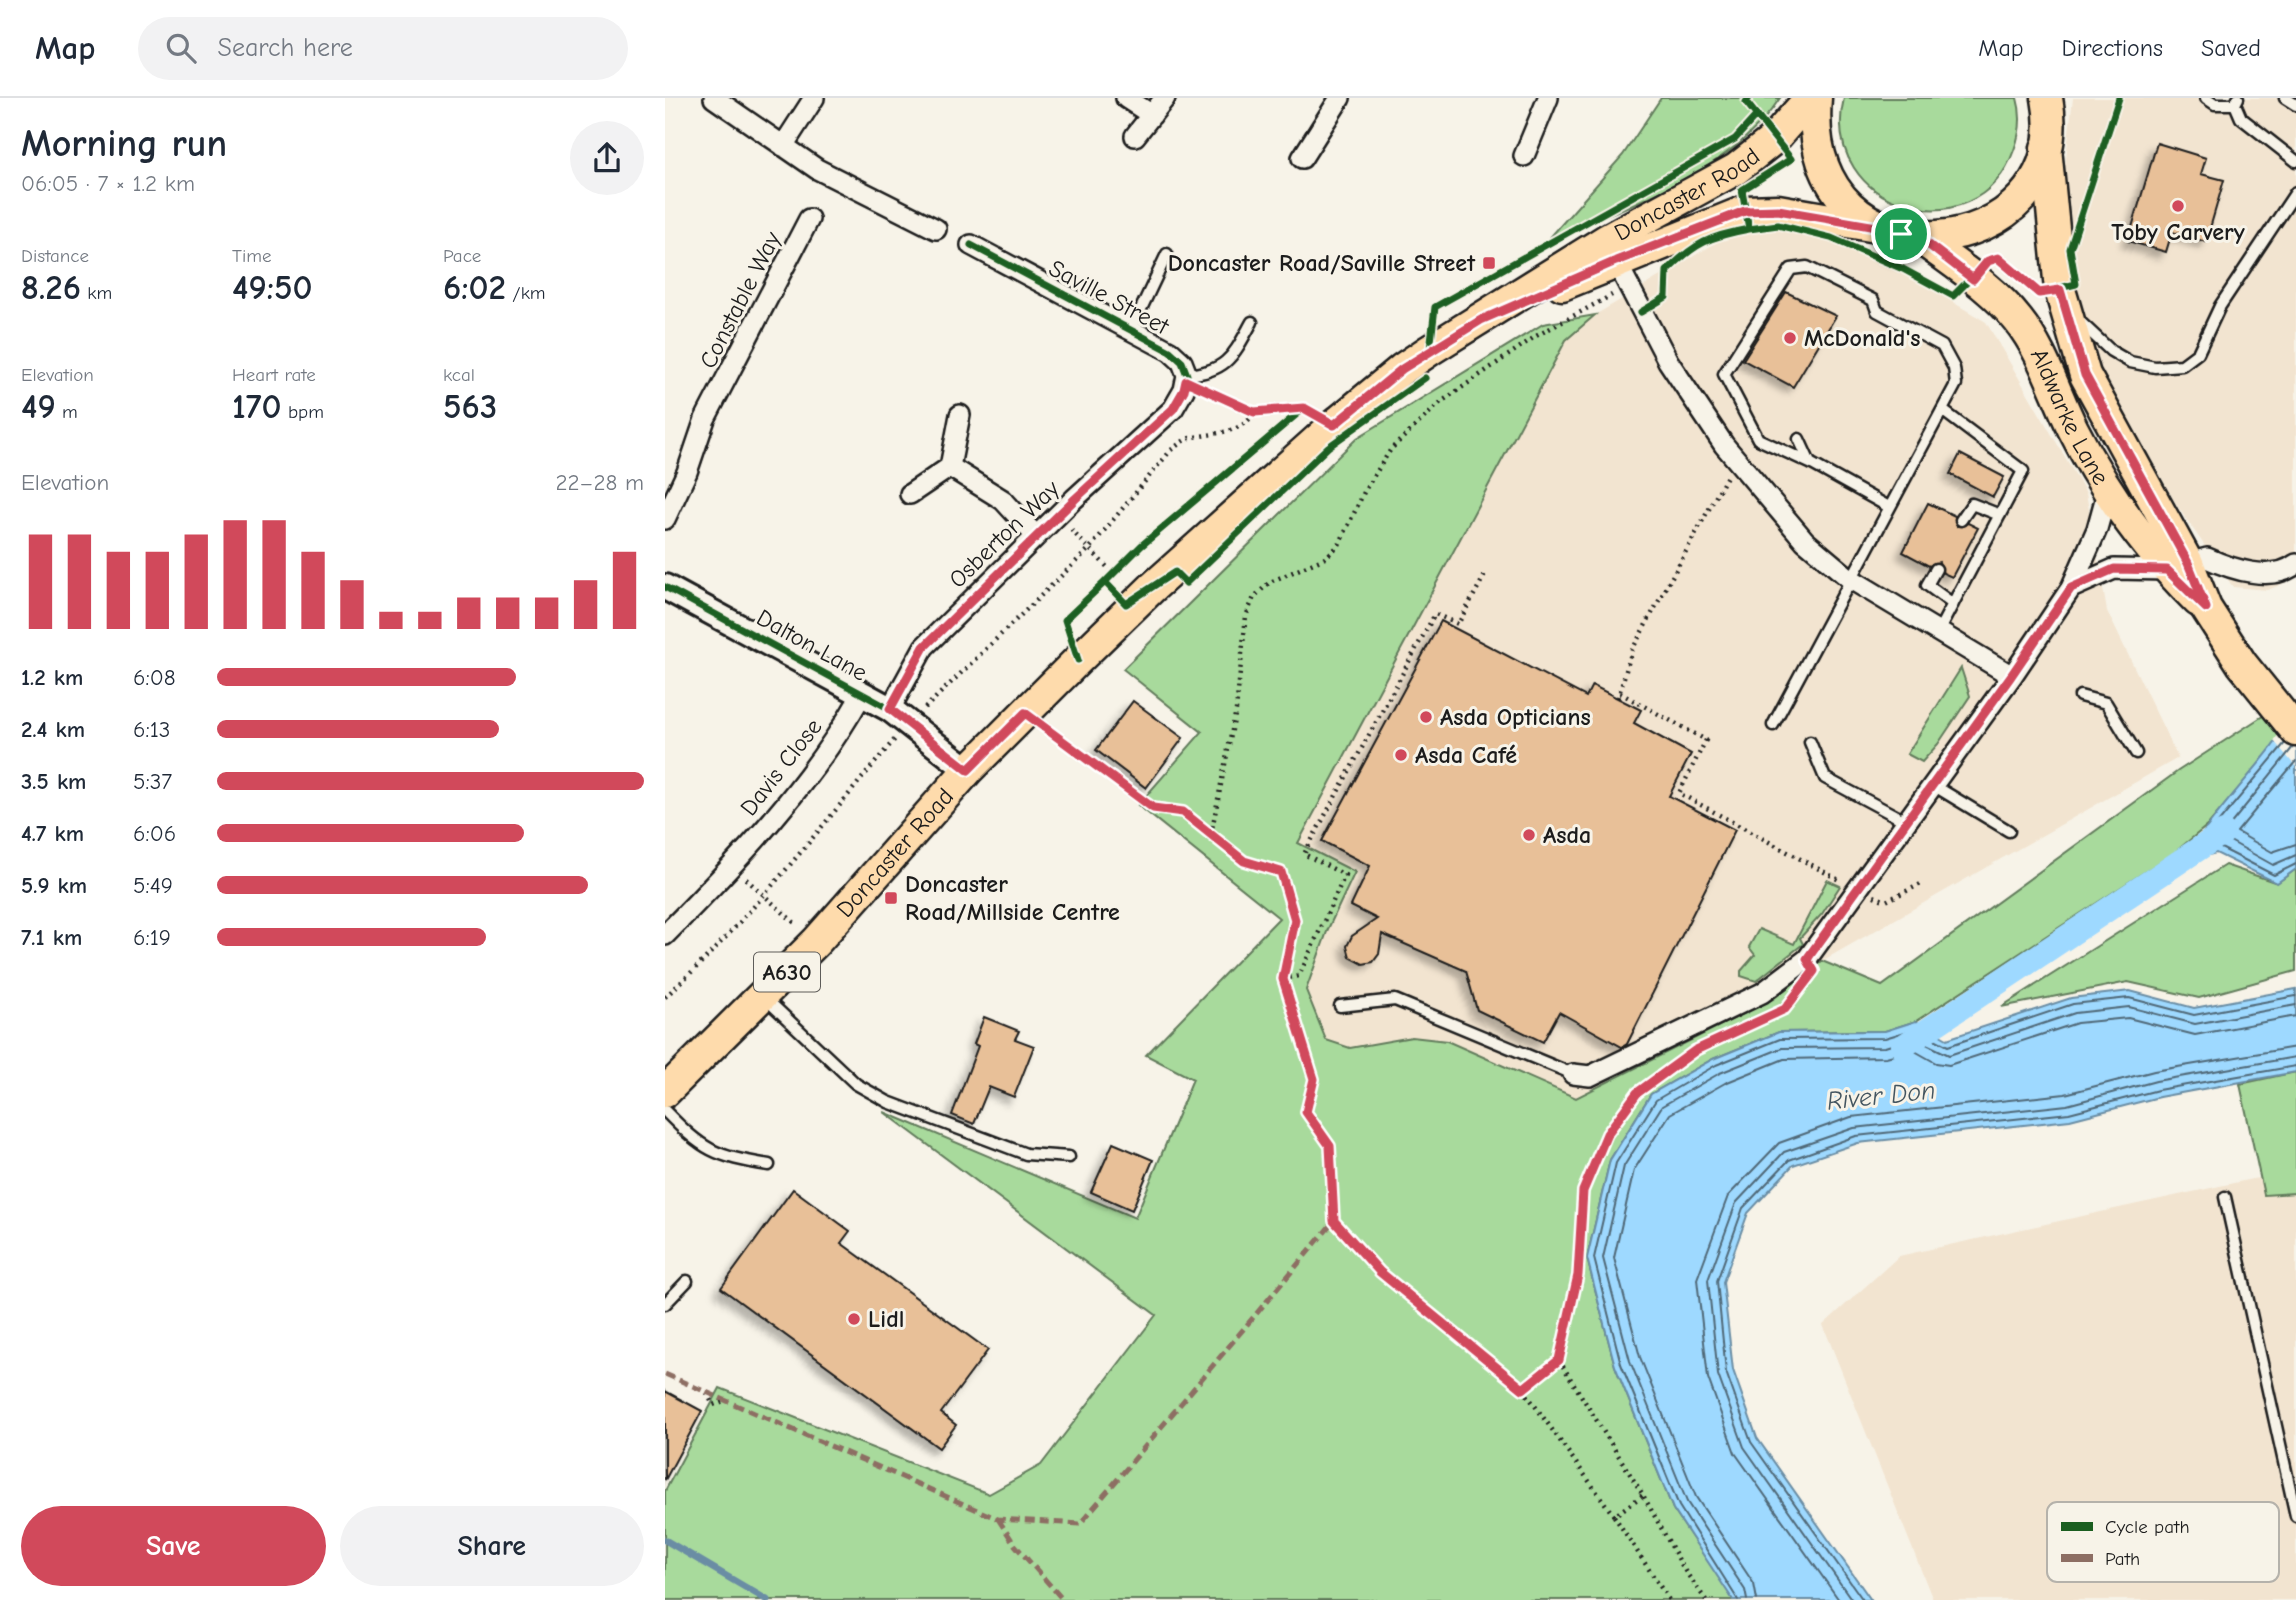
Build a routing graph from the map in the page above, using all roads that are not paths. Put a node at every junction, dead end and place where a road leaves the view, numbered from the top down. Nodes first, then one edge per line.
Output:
1 (714, 98) edge
2 (814, 98) edge
3 (1125, 98) edge
4 (1164, 98) edge
5 (1340, 98) edge
6 (1548, 98) edge
7 (1810, 98) edge
8 (1816, 98) edge
9 (2206, 98) edge
10 (2285, 98) edge
11 (2237, 101) edge
12 (2050, 102) edge
13 (2296, 105) edge
14 (1152, 115) junction
15 (1135, 136) dead end
16 (783, 146) junction
17 (2046, 148) junction
18 (1524, 156) dead end
19 (1302, 158) dead end
20 (2296, 161) edge
21 (2296, 192) edge
22 (809, 219) dead end
23 (1882, 228) junction
24 (936, 229) dead end
25 (1920, 238) junction
26 (971, 245) dead end
27 (1167, 254) dead end
28 (1622, 274) junction
29 (2065, 308) junction
30 (1481, 320) junction
31 (1252, 322) dead end
32 (1131, 330) junction
33 (1186, 378) junction
34 (1942, 410) junction
35 (960, 415) dead end
36 (1799, 439) dead end
37 (1810, 463) junction
38 (950, 467) junction
39 (2108, 489) junction
40 (910, 494) dead end
41 (1889, 507) junction
42 (2000, 516) junction
43 (665, 519) edge
44 (1961, 520) dead end
45 (1036, 536) junction
46 (2296, 564) edge
47 (2178, 566) junction
48 (1936, 569) dead end
49 (1849, 578) junction
50 (665, 587) edge
51 (2071, 588) junction
52 (1953, 604) junction
53 (1938, 632) junction
54 (2011, 676) junction
55 (862, 694) junction
56 (2080, 696) dead end
57 (899, 716) junction
58 (1773, 725) dead end
59 (2296, 730) edge
60 (1810, 742) dead end
61 (2136, 753) dead end
62 (968, 770) junction
63 (1933, 785) junction
64 (1907, 822) junction
65 (2009, 831) dead end
66 (665, 935) edge
67 (764, 996) junction
68 (1340, 1006) dead end
69 (1573, 1074) joint
70 (665, 1092) edge
71 (665, 1111) edge
72 (1069, 1157) dead end
73 (769, 1165) dead end
74 (2225, 1197) dead end
75 (687, 1281) dead end
76 (665, 1304) edge
77 (2296, 1516) edge

1 - 16 street
2 - 16 street
3 - 14 street
4 - 14 street
5 - 19 street
6 - 18 street
7 - 30 main road, Doncaster Road / A630
8 - 23 main road
9 - 11 lane
10 - 13 lane
11 - 20 lane
12 - 17 main road
14 - 15 street
16 - 24 street
17 - 25 main road
17 - 29 main road, Aldwarke Lane
21 - 29 lane
22 - 43 street, Constable Way
23 - 25 main road, Doncaster Road
23 - 28 main road, Doncaster Road / A630
25 - 39 main road, Aldwarke Lane
26 - 32 street, Saville Street
27 - 32 lane
28 - 30 main road, Doncaster Road / A630
28 - 49 street
29 - 47 main road, Aldwarke Lane
30 - 62 main road, Doncaster Road / A630
31 - 33 lane
32 - 33 street, Saville Street
33 - 45 street, Osberton Way
34 - 37 lane
34 - 41 lane
34 - 42 lane
35 - 38 street
36 - 37 lane
37 - 41 lane
38 - 40 street
38 - 45 street
39 - 47 main road, Aldwarke Lane
39 - 51 street
41 - 49 lane
42 - 44 lane
42 - 52 lane
45 - 57 street, Osberton Way
46 - 47 street
47 - 51 street
47 - 59 main road, Aldwarke Lane
48 - 52 lane
49 - 53 street
49 - 58 lane
50 - 55 street, Dalton Lane
51 - 54 street
52 - 53 lane
53 - 54 street
54 - 63 street
55 - 57 street, Dalton Lane
55 - 66 street, Davis Close
56 - 61 lane
57 - 62 street, Dalton Lane
60 - 64 lane
62 - 67 main road, Doncaster Road / A630
63 - 64 street
63 - 65 lane
64 - 69 street
67 - 70 main road, Doncaster Road / A630
67 - 72 lane
68 - 69 lane
71 - 73 lane
74 - 77 lane
75 - 76 lane

